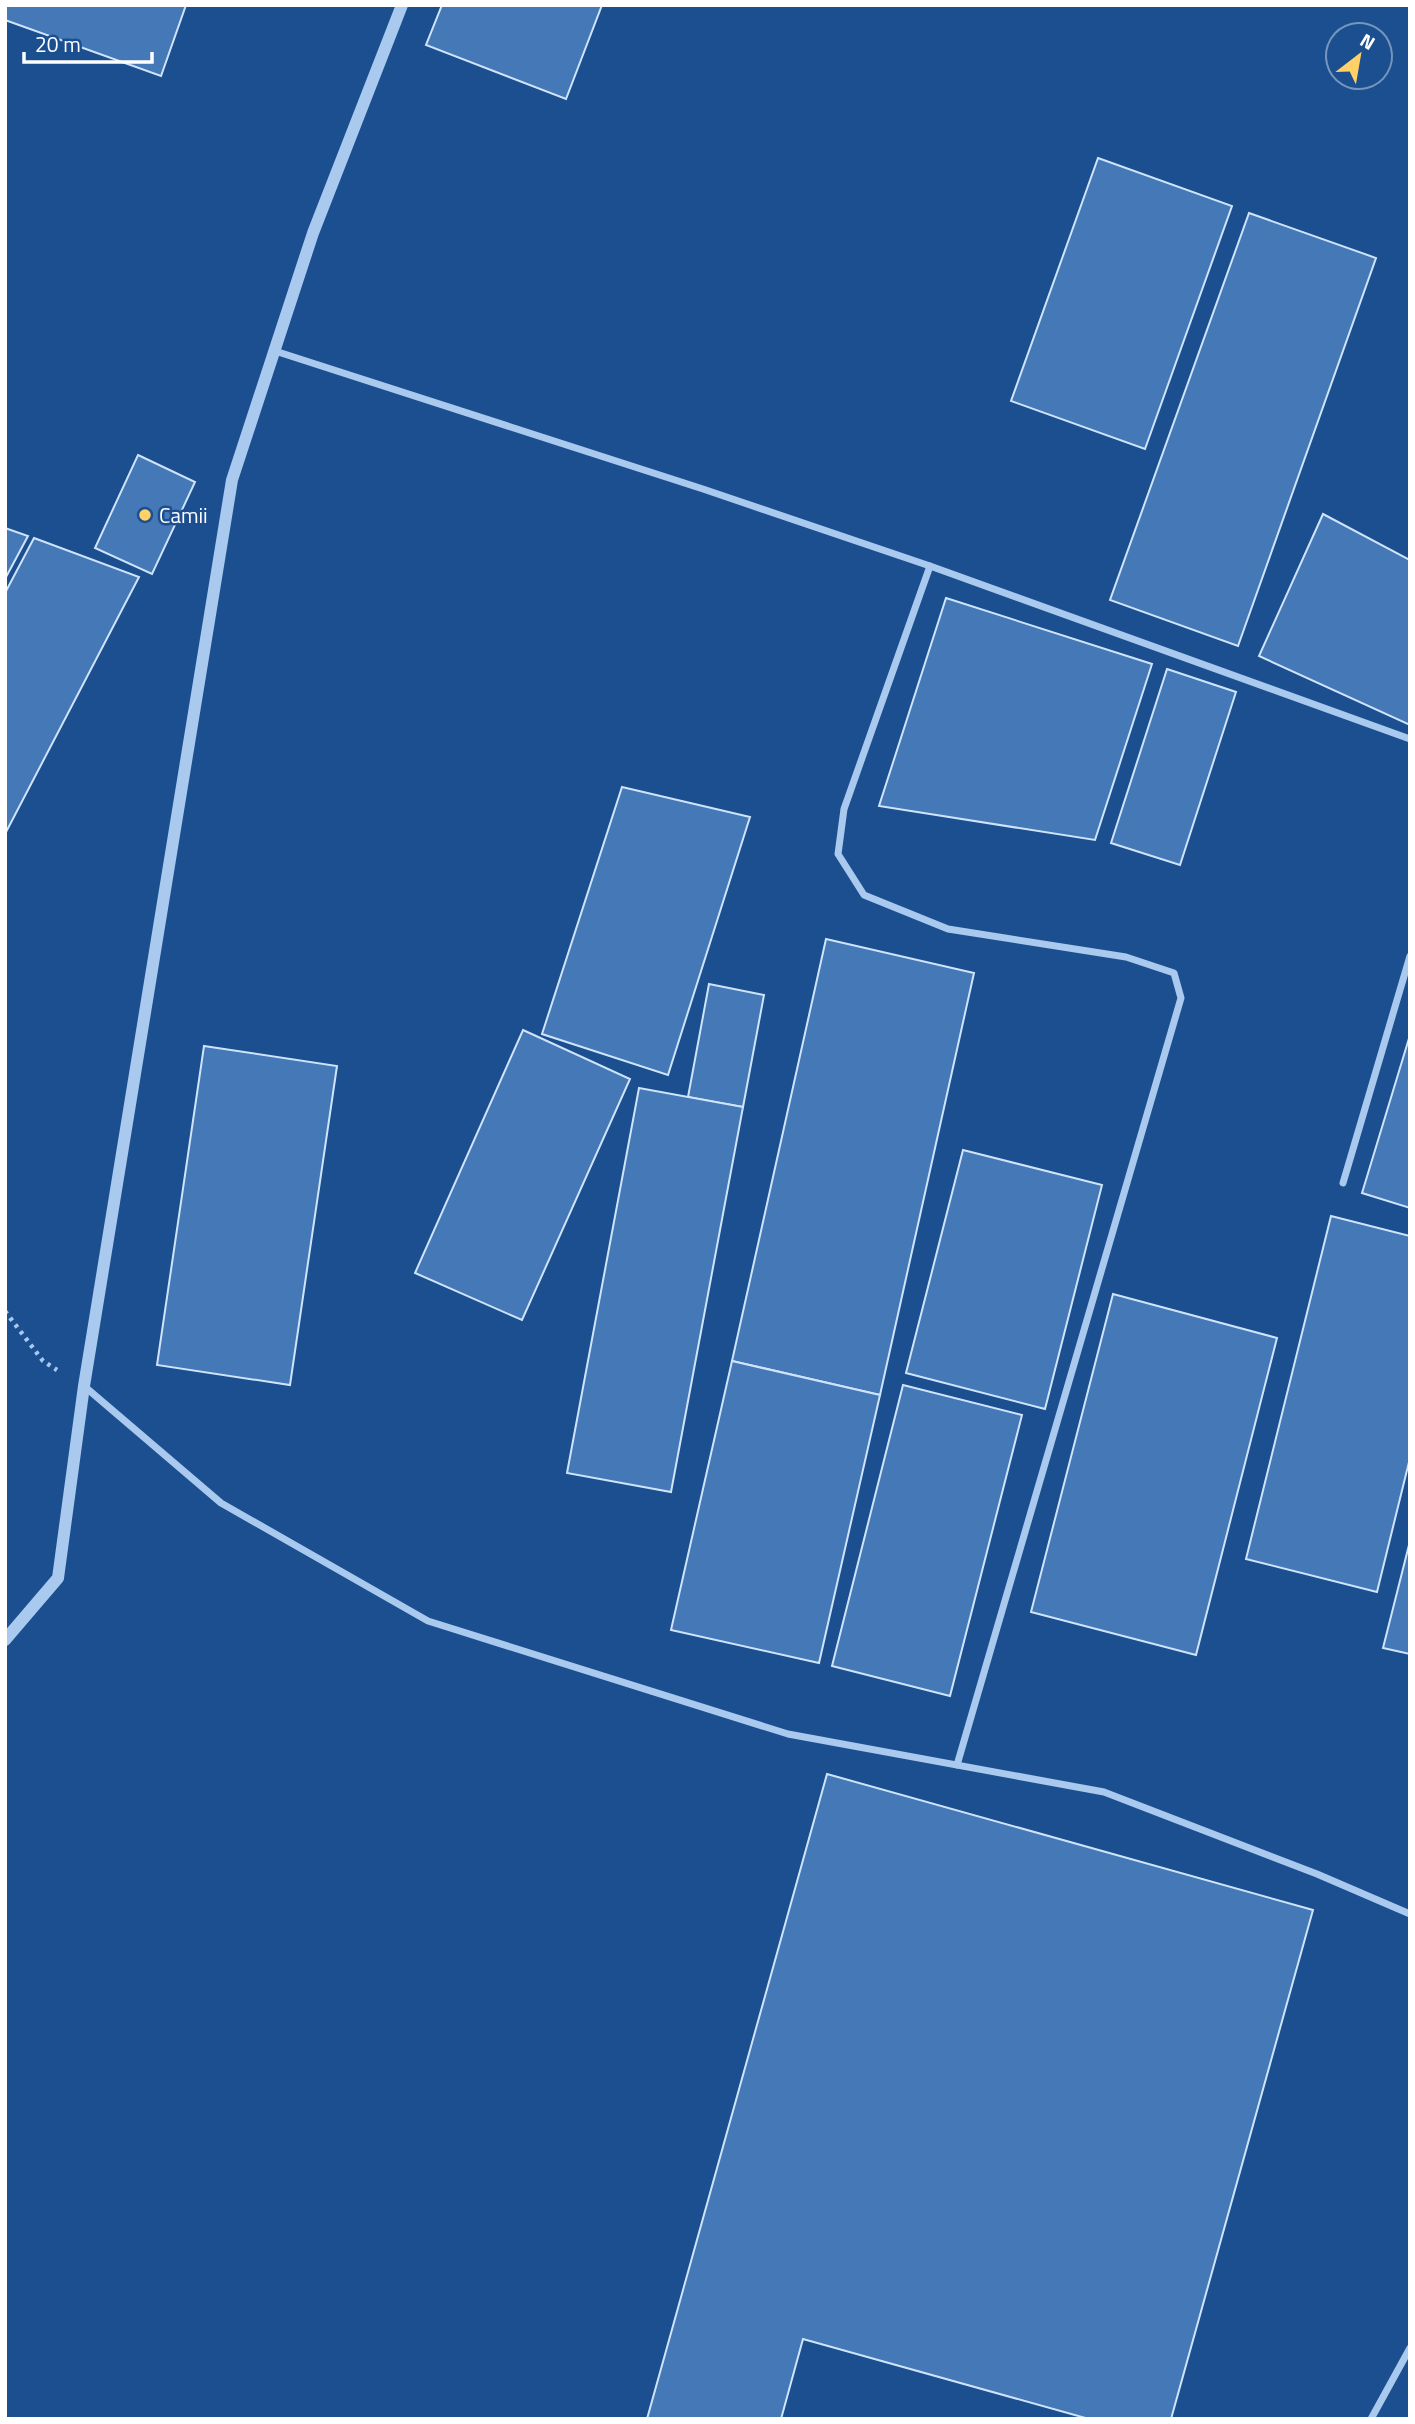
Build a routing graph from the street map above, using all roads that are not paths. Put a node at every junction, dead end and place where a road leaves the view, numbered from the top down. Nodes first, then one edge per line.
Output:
1 (402, 5) edge
2 (275, 351) junction
3 (930, 566) junction
4 (1410, 739) edge
5 (1410, 956) edge
6 (1343, 1183) dead end
7 (84, 1386) junction
8 (5, 1640) edge
9 (957, 1765) junction
10 (1410, 1914) edge
11 (1410, 2348) edge
12 (1371, 2419) edge

1 - 2 street
2 - 3 street
2 - 7 street
3 - 4 street
3 - 9 street
5 - 6 street
7 - 8 street
7 - 9 street
9 - 10 street
11 - 12 street

